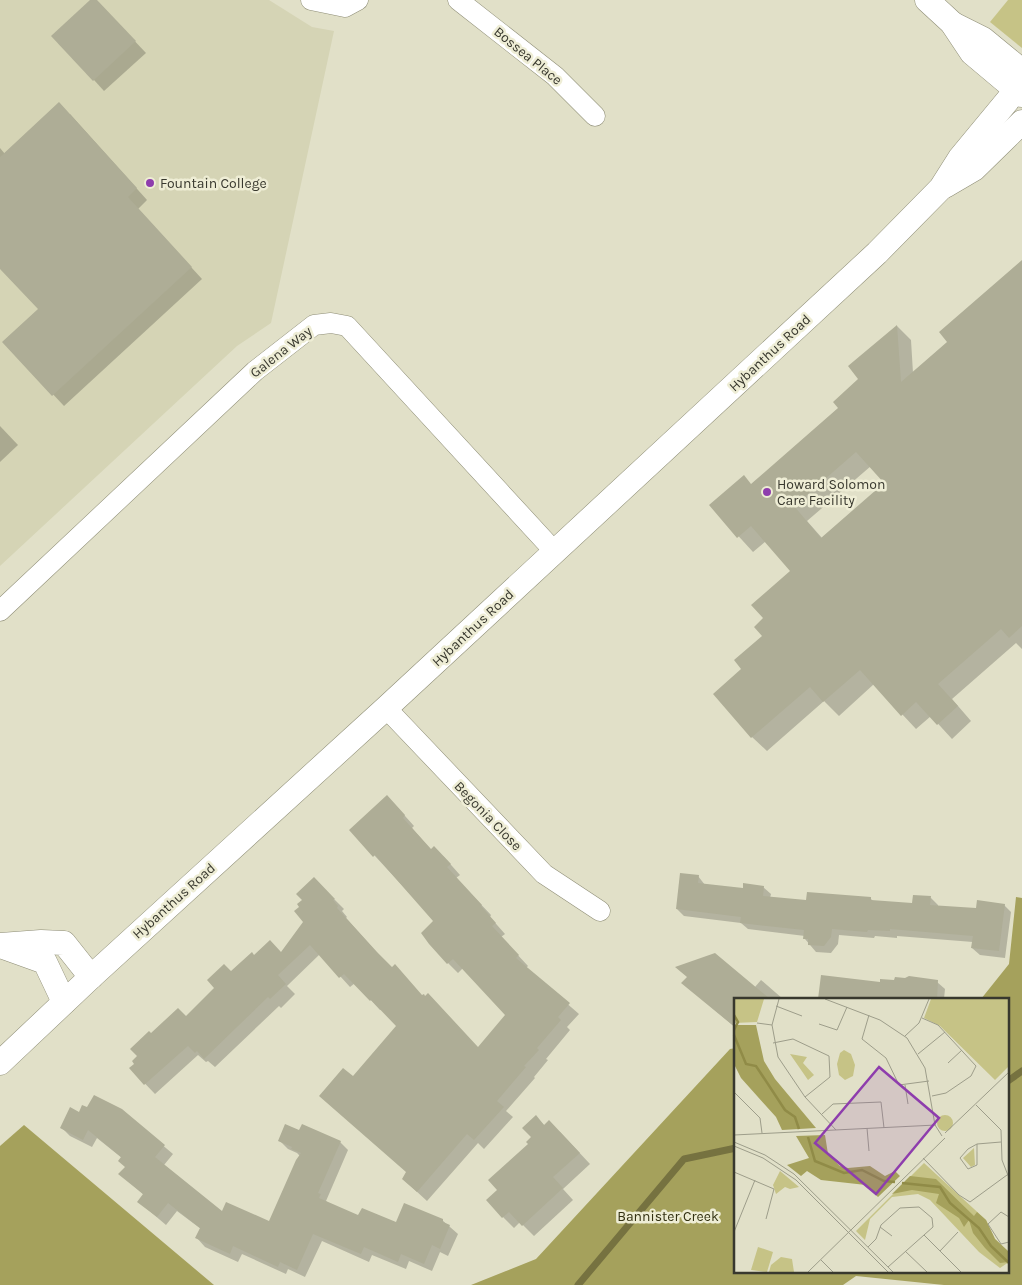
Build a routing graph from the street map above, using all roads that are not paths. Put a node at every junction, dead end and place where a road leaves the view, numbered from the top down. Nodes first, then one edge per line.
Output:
1 (311, 0) edge
2 (358, 0) edge
3 (458, 0) edge
4 (927, 0) edge
5 (1021, 85) edge
6 (594, 116) dead end
7 (1022, 122) edge
8 (941, 188) junction
9 (555, 552) junction
10 (0, 611) edge
11 (386, 708) junction
12 (600, 911) dead end
13 (0, 945) edge
14 (91, 977) junction
15 (64, 1002) junction
16 (0, 1063) edge

1 - 2 street
3 - 6 street, Bossea Place
4 - 5 street
5 - 8 street, Hybanthus Road
7 - 8 street, Hybanthus Road
8 - 9 street, Hybanthus Road
9 - 10 street, Galena Way
9 - 11 street, Hybanthus Road
11 - 12 street, Begonia Close
11 - 14 street, Hybanthus Road
13 - 14 street
13 - 15 street
14 - 15 street, Hybanthus Road
15 - 16 street, Hybanthus Road

